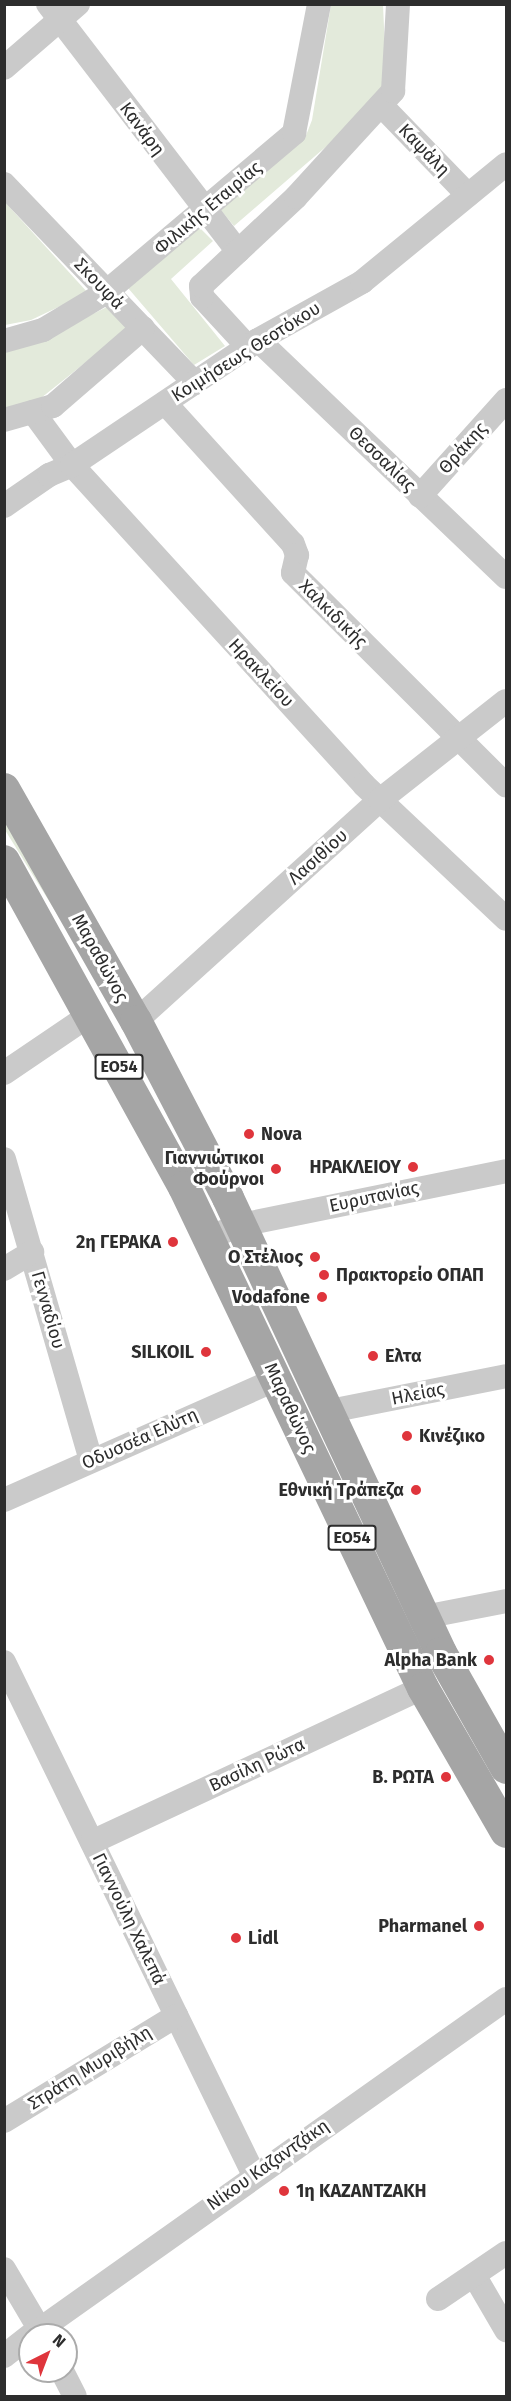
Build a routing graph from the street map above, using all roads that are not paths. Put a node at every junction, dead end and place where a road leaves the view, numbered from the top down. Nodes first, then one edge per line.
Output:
1 (319, 4) edge
2 (398, 4) edge
3 (62, 10) edge
4 (4, 68) edge
5 (381, 105) junction
6 (507, 164) edge
7 (4, 184) edge
8 (468, 195) junction
9 (205, 211) junction
10 (238, 252) junction
11 (105, 293) junction
12 (143, 328) junction
13 (4, 341) edge
14 (253, 343) junction
15 (195, 383) junction
16 (507, 400) edge
17 (165, 403) junction
18 (33, 412) junction
19 (4, 420) edge
20 (72, 465) junction
21 (420, 496) junction
22 (4, 506) edge
23 (507, 577) edge
24 (507, 701) edge
25 (458, 738) junction
26 (507, 785) edge
27 (4, 789) edge
28 (380, 800) junction
29 (4, 861) edge
30 (507, 919) edge
31 (91, 1014) junction
32 (136, 1021) junction
33 (4, 1073) edge
34 (4, 1159) edge
35 (507, 1171) edge
36 (242, 1225) junction
37 (208, 1238) junction
38 (32, 1252) junction
39 (4, 1269) edge
40 (507, 1376) edge
41 (277, 1379) junction
42 (330, 1411) junction
43 (92, 1461) junction
44 (4, 1500) edge
45 (507, 1601) edge
46 (424, 1617) junction
47 (4, 1662) edge
48 (423, 1688) junction
49 (11, 1692) edge
50 (507, 1768) edge
51 (507, 1832) edge
52 (92, 1842) junction
53 (507, 1999) edge
54 (176, 2016) junction
55 (4, 2121) edge
56 (254, 2175) junction
57 (507, 2253) edge
58 (4, 2269) edge
59 (474, 2275) junction
60 (438, 2299) dead end
61 (31, 2323) edge
62 (51, 2323) edge
63 (507, 2330) edge
64 (18, 2346) edge
65 (4, 2356) edge
66 (68, 2383) edge
67 (75, 2397) edge

1 - 9 street, Φιλικής Εταιρίας
2 - 5 street
3 - 4 street
3 - 9 street, Κανάρη
5 - 8 street, Καψάλη
5 - 10 street
6 - 8 street, Κοιμήσεως Θεοτόκου
7 - 11 street, Σκουφά
8 - 14 street, Κοιμήσεως Θεοτόκου
9 - 10 street, Κανάρη
9 - 11 street, Φιλικής Εταιρίας
10 - 14 street, Θεσσαλίας
11 - 12 street, Σκουφά
11 - 13 street, Φιλικής Εταιρίας
12 - 15 street, Σκουφά
12 - 18 street
14 - 15 street, Κοιμήσεως Θεοτόκου
14 - 21 street, Θεσσαλίας
15 - 17 street, Κοιμήσεως Θεοτόκου
16 - 21 street, Θράκης
17 - 20 street, Κοιμήσεως Θεοτόκου
17 - 25 street, Χαλκιδικής
18 - 19 street
18 - 20 street, Ηρακλείου
20 - 22 street, Κοιμήσεως Θεοτόκου
20 - 28 street, Ηρακλείου
21 - 23 street, Θεσσαλίας
24 - 25 street, Λασιθίου
25 - 26 street, Χαλκιδικής
25 - 28 street, Λασιθίου
27 - 32 main road, Μαραθώνος / ΕΟ54
28 - 30 street, Ηρακλείου
28 - 32 street, Λασιθίου
29 - 31 main road, Μαραθώνος / ΕΟ54
31 - 33 street
31 - 37 main road, Μαραθώνος / ΕΟ54
32 - 36 main road, Μαραθώνος / ΕΟ54
34 - 38 street, Γενναδίου
35 - 36 street, Ευρυτανίας
36 - 37 street
36 - 42 main road, Μαραθώνος / ΕΟ54
37 - 41 main road, Μαραθώνος / ΕΟ54
38 - 39 street
38 - 43 street, Γενναδίου
40 - 42 street, Ηλείας
41 - 43 street, Οδυσσέα Ελύτη
41 - 48 main road, Μαραθώνος / ΕΟ54
42 - 46 main road, Μαραθώνος / ΕΟ54
43 - 44 street, Οδυσσέα Ελύτη
45 - 46 street
46 - 50 main road, Μαραθώνος / ΕΟ54
47 - 49 street, Γιαννούλη Χαλεπά
48 - 51 main road, Μαραθώνος / ΕΟ54
48 - 52 street, Βασίλη Ρώτα
49 - 52 street, Γιαννούλη Χαλεπά
52 - 54 street, Γιαννούλη Χαλεπά
53 - 56 street, Νίκου Καζαντζάκη
54 - 55 street, Στράτη Μυριβήλη
54 - 56 street, Γιαννούλη Χαλεπά
56 - 62 street, Νίκου Καζαντζάκη
57 - 59 street
58 - 61 street
59 - 60 street
59 - 63 street
64 - 65 street, Νίκου Καζαντζάκη
66 - 67 street

